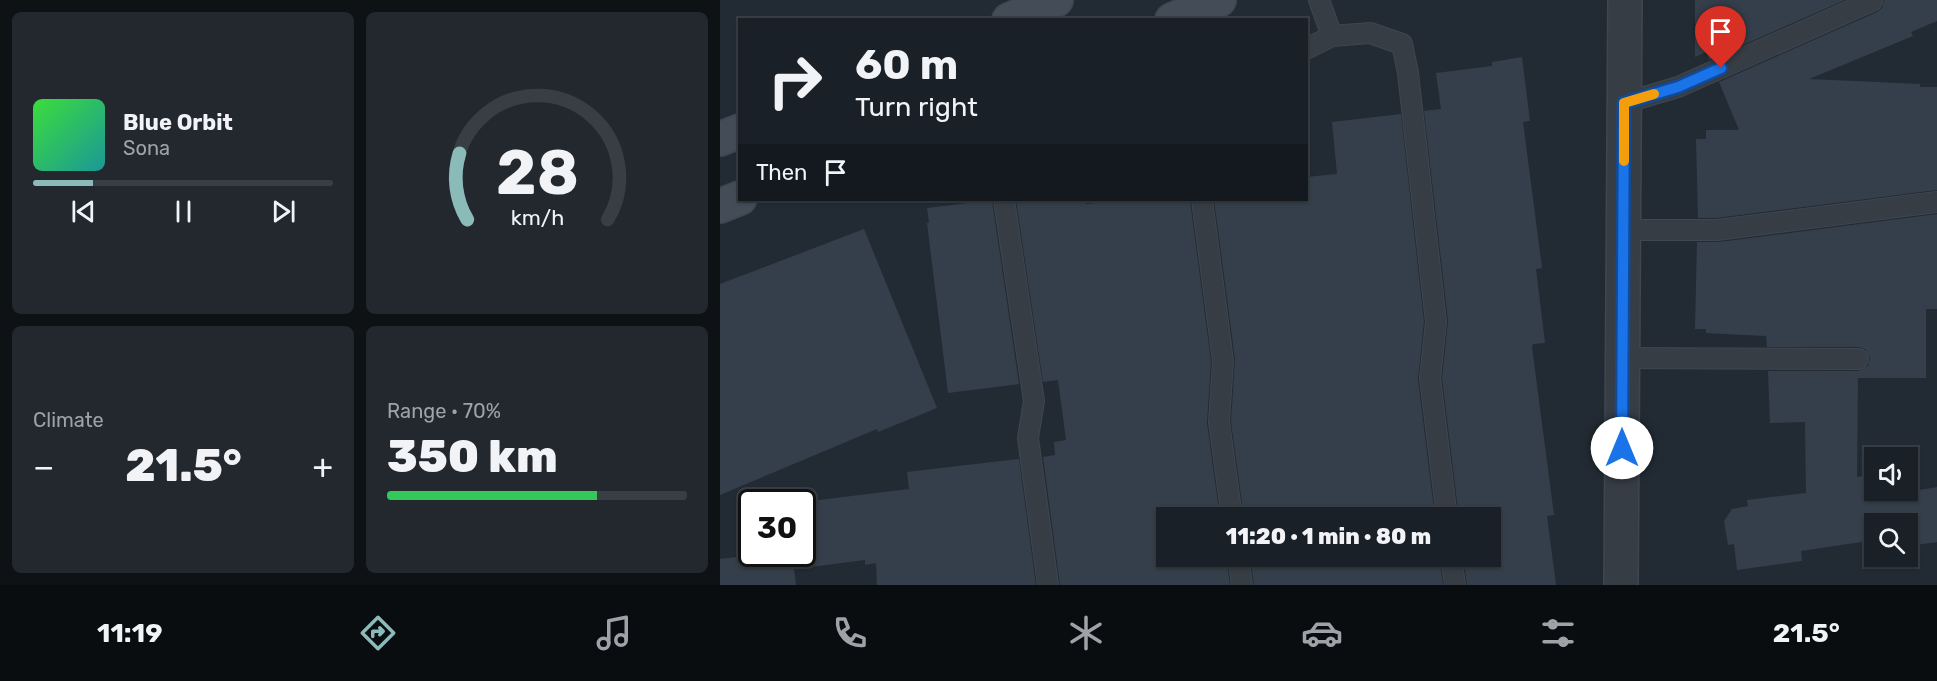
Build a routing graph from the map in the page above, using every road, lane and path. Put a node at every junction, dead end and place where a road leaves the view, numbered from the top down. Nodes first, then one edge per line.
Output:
1 (1056, 0) edge
2 (1219, 0) edge
3 (1319, 0) edge
4 (1624, 0) edge
5 (1872, 1) edge
6 (1014, 18) edge
7 (1177, 18) edge
8 (1332, 36) junction
9 (1308, 48) edge
10 (1624, 103) junction
11 (738, 132) edge
12 (720, 139) edge
13 (738, 199) edge
14 (1004, 201) edge
15 (1202, 201) edge
16 (1937, 202) edge
17 (720, 206) edge
18 (1623, 230) junction
19 (1623, 357) junction
20 (1858, 359) dead end
21 (1231, 507) edge
22 (1446, 507) edge
23 (1240, 567) edge
24 (1453, 567) edge
25 (1048, 585) edge
26 (1242, 585) edge
27 (1455, 585) edge
28 (1621, 585) edge

1 - 6 main road
2 - 7 main road
3 - 8 lane
4 - 10 street
5 - 10 lane
8 - 9 lane
8 - 22 lane
10 - 18 street
11 - 12 main road
13 - 17 main road
14 - 25 lane
15 - 21 lane
16 - 18 lane
18 - 19 street
19 - 20 lane
19 - 28 street
23 - 26 lane
24 - 27 lane

